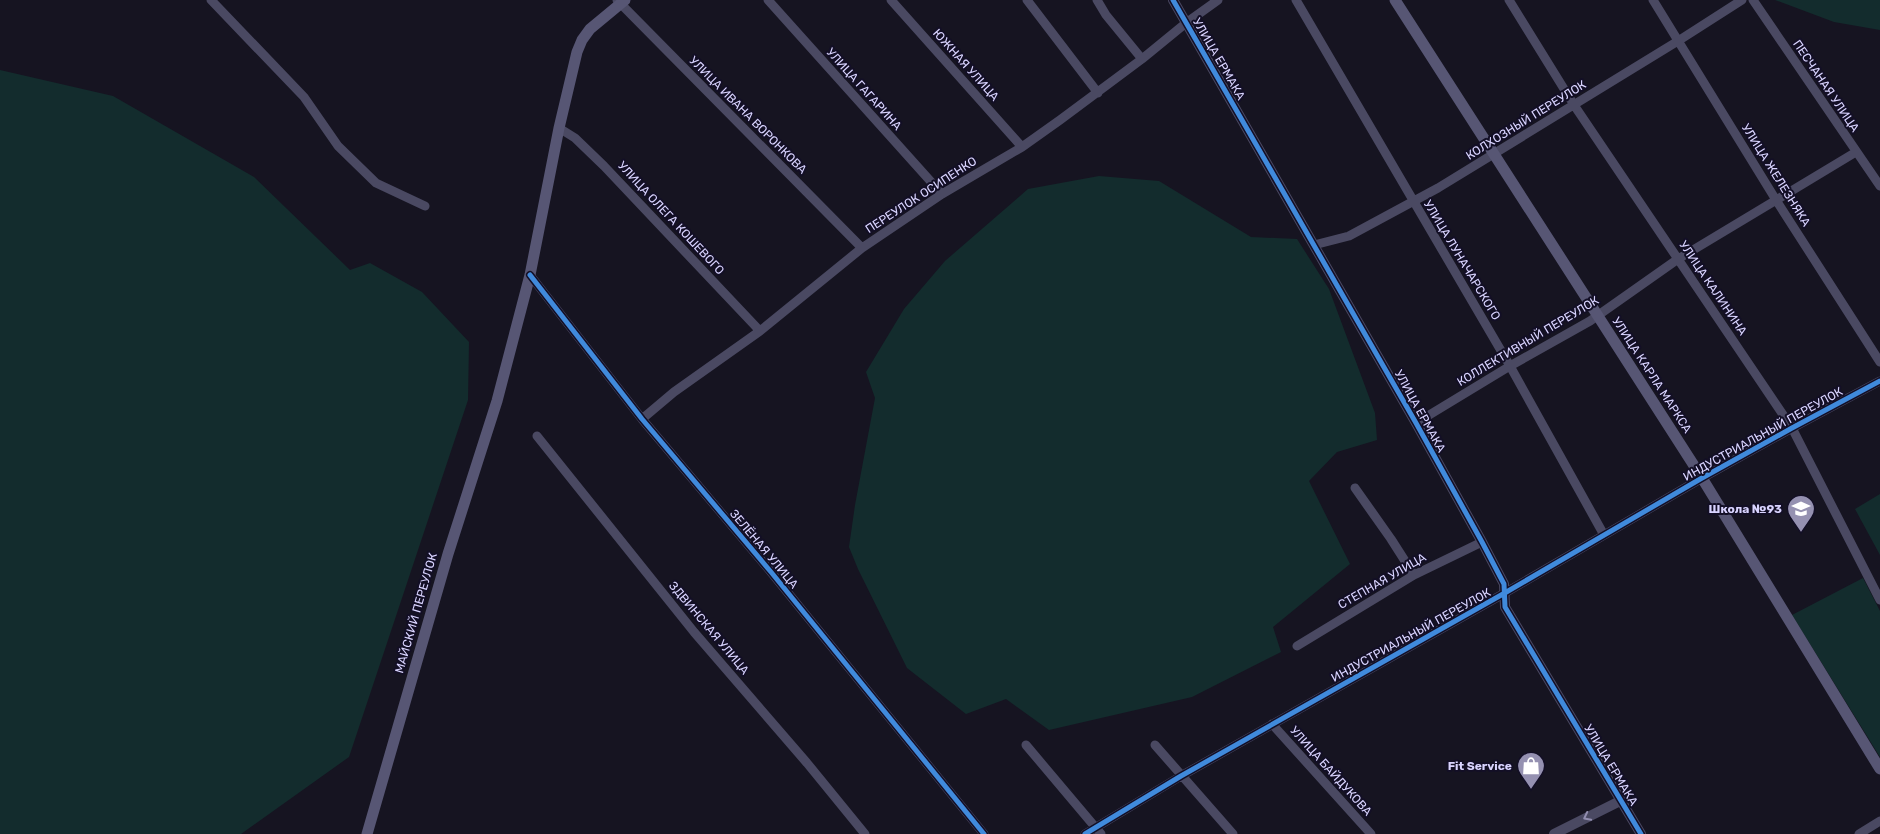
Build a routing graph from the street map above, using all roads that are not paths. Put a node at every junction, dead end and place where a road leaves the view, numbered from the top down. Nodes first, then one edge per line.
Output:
1 (210, 0) edge
2 (768, 0) edge
3 (892, 0) edge
4 (1027, 0) edge
5 (1097, 0) edge
6 (1173, 0) edge
7 (1218, 0) edge
8 (1296, 0) edge
9 (1395, 0) edge
10 (1509, 0) edge
11 (1653, 0) edge
12 (1742, 0) edge
13 (1753, 0) edge
14 (621, 1) edge
15 (1186, 23) junction
16 (1678, 41) junction
17 (1142, 59) junction
18 (1098, 93) junction
19 (1574, 105) junction
20 (559, 128) junction
21 (1022, 147) junction
22 (1856, 152) junction
23 (1495, 154) junction
24 (1880, 186) edge
25 (942, 194) junction
26 (1776, 200) junction
27 (1412, 201) junction
28 (425, 206) dead end
29 (1314, 245) junction
30 (862, 248) junction
31 (1678, 259) junction
32 (530, 274) junction
33 (1598, 316) junction
34 (760, 330) junction
35 (1880, 362) edge
36 (1510, 366) junction
37 (1880, 381) edge
38 (642, 419) junction
39 (1416, 423) junction
40 (1792, 428) junction
41 (537, 436) dead end
42 (1702, 478) junction
43 (1355, 488) dead end
44 (1604, 535) junction
45 (1482, 542) junction
46 (1414, 575) junction
47 (1503, 594) junction
48 (1880, 600) edge
49 (1297, 646) dead end
50 (1272, 724) junction
51 (1026, 745) dead end
52 (1155, 746) dead end
53 (1880, 769) edge
54 (1181, 776) junction
55 (1620, 801) junction
56 (1880, 820) edge
57 (1098, 831) edge
58 (367, 834) edge
59 (865, 834) edge
60 (984, 834) edge
61 (1085, 834) edge
62 (1232, 834) edge
63 (1372, 834) edge
64 (1554, 834) edge
65 (1641, 834) edge
66 (1859, 834) edge

1 - 28 street
2 - 25 street, УЛИЦА ГАГАРИНА
3 - 21 street, ЮЖНАЯ УЛИЦА
4 - 18 street
5 - 17 street
6 - 15 street, УЛИЦА ЕРМАКА
7 - 15 street, ПЕРЕУЛОК ОСИПЕНКО
8 - 27 street, УЛИЦА ЛУНАЧАРСКОГО
9 - 23 main road, УЛИЦА КАРЛА МАРКСА
10 - 19 street, УЛИЦА КАЛИНИНА
11 - 16 street, УЛИЦА ЖЕЛЕЗНЯКА
12 - 16 street, КОЛХОЗНЫЙ ПЕРЕУЛОК
13 - 22 street, ПЕСЧАНАЯ УЛИЦА
14 - 20 main road, МАЙСКИЙ ПЕРЕУЛОК
14 - 30 street, УЛИЦА ИВАНА ВОРОНКОВА
15 - 17 street, ПЕРЕУЛОК ОСИПЕНКО
15 - 29 street, УЛИЦА ЕРМАКА
16 - 19 street, КОЛХОЗНЫЙ ПЕРЕУЛОК
16 - 26 street, УЛИЦА ЖЕЛЕЗНЯКА
17 - 18 street, ПЕРЕУЛОК ОСИПЕНКО
18 - 21 street, ПЕРЕУЛОК ОСИПЕНКО
19 - 23 street, КОЛХОЗНЫЙ ПЕРЕУЛОК
19 - 31 street, УЛИЦА КАЛИНИНА
20 - 32 main road, МАЙСКИЙ ПЕРЕУЛОК
20 - 34 street, УЛИЦА ОЛЕГА КОШЕВОГО
21 - 25 street, ПЕРЕУЛОК ОСИПЕНКО
22 - 24 street, ПЕСЧАНАЯ УЛИЦА
22 - 26 street, КОЛЛЕКТИВНЫЙ ПЕРЕУЛОК
23 - 27 street, КОЛХОЗНЫЙ ПЕРЕУЛОК
23 - 33 main road, УЛИЦА КАРЛА МАРКСА
25 - 30 street, ПЕРЕУЛОК ОСИПЕНКО
26 - 31 street, КОЛЛЕКТИВНЫЙ ПЕРЕУЛОК
26 - 35 street, УЛИЦА ЖЕЛЕЗНЯКА
27 - 29 street, КОЛХОЗНЫЙ ПЕРЕУЛОК
27 - 36 street, УЛИЦА ЛУНАЧАРСКОГО
29 - 39 street, УЛИЦА ЕРМАКА
30 - 34 street, ПЕРЕУЛОК ОСИПЕНКО
31 - 33 street, КОЛЛЕКТИВНЫЙ ПЕРЕУЛОК
31 - 40 street, УЛИЦА КАЛИНИНА
32 - 38 street, ЗЕЛЁНАЯ УЛИЦА
32 - 58 main road, МАЙСКИЙ ПЕРЕУЛОК
33 - 36 street, КОЛЛЕКТИВНЫЙ ПЕРЕУЛОК
33 - 42 main road, УЛИЦА КАРЛА МАРКСА
34 - 38 street, ПЕРЕУЛОК ОСИПЕНКО
36 - 39 street, КОЛЛЕКТИВНЫЙ ПЕРЕУЛОК
36 - 44 street, УЛИЦА ЛУНАЧАРСКОГО
37 - 40 street, ИНДУСТРИАЛЬНЫЙ ПЕРЕУЛОК
38 - 60 street, ЗЕЛЁНАЯ УЛИЦА
39 - 45 street, УЛИЦА ЕРМАКА
40 - 42 street, ИНДУСТРИАЛЬНЫЙ ПЕРЕУЛОК
40 - 48 street, УЛИЦА КАЛИНИНА
41 - 59 street, ЗДВИНСКАЯ УЛИЦА
42 - 44 street, ИНДУСТРИАЛЬНЫЙ ПЕРЕУЛОК
42 - 53 main road, УЛИЦА КАРЛА МАРКСА
43 - 46 street
44 - 47 street, ИНДУСТРИАЛЬНЫЙ ПЕРЕУЛОК
45 - 46 street, СТЕПНАЯ УЛИЦА
45 - 47 street, УЛИЦА ЕРМАКА
46 - 49 street, СТЕПНАЯ УЛИЦА
47 - 50 street, ИНДУСТРИАЛЬНЫЙ ПЕРЕУЛОК
47 - 55 street, УЛИЦА ЕРМАКА
50 - 54 street, ИНДУСТРИАЛЬНЫЙ ПЕРЕУЛОК
50 - 63 street, УЛИЦА БАЙДУКОВА
51 - 57 street
52 - 54 street
54 - 57 street, ИНДУСТРИАЛЬНЫЙ ПЕРЕУЛОК
54 - 62 street
55 -> 64 street
55 - 65 street, УЛИЦА ЕРМАКА
56 - 66 street
57 - 61 street, ИНДУСТРИАЛЬНЫЙ ПЕРЕУЛОК

